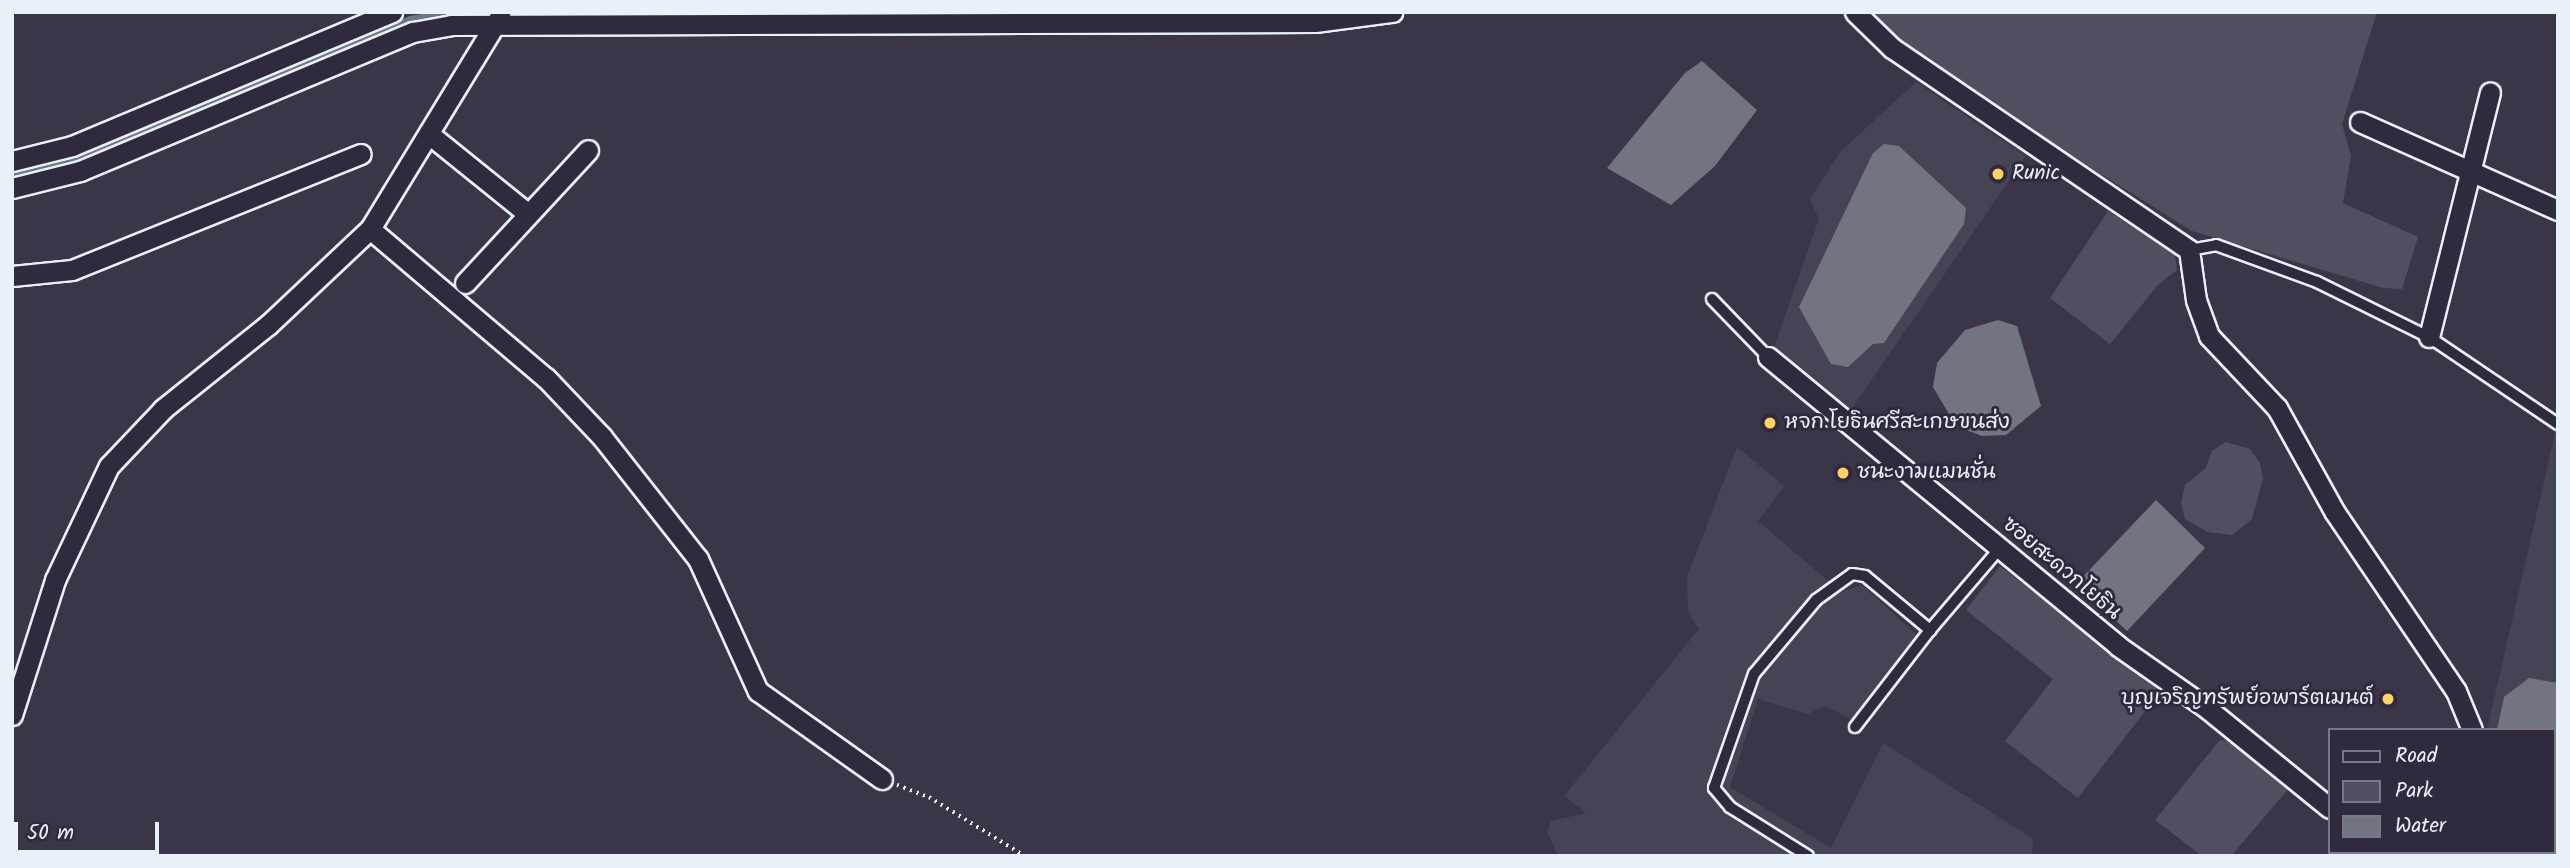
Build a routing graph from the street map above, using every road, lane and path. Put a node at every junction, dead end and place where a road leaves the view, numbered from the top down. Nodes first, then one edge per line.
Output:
1 (392, 12) edge
2 (1392, 12) edge
3 (1855, 12) edge
4 (499, 19) edge
5 (2490, 93) dead end
6 (2360, 122) dead end
7 (429, 134) junction
8 (588, 150) dead end
9 (361, 154) dead end
10 (12, 161) edge
11 (2470, 171) junction
12 (12, 188) edge
13 (2558, 210) edge
14 (528, 214) junction
15 (370, 229) junction
16 (2189, 250) junction
17 (12, 276) edge
18 (465, 282) dead end
19 (1712, 299) dead end
20 (2429, 337) junction
21 (1768, 357) joint
22 (2558, 424) edge
23 (2000, 548) junction
24 (1930, 630) junction
25 (12, 715) edge
26 (1855, 727) dead end
27 (2471, 728) edge
28 (882, 779) joint
29 (2328, 806) edge
30 (1025, 856) edge
31 (1808, 856) edge

1 - 10 street
2 - 4 street
3 - 16 street
4 - 7 street
4 - 12 street
5 - 11 street
6 - 11 street
7 - 14 street
7 - 15 street
8 - 14 street
9 - 17 street
11 - 13 street
11 - 20 street
14 - 18 street
15 - 25 street
15 - 28 street
16 - 20 lane
16 - 27 street
19 - 21 lane
20 - 22 lane
21 - 23 street, ซอยสะดวกโยธิน
23 - 24 lane
23 - 29 street, ซอยสะดวกโยธิน
24 - 26 lane
24 - 31 lane
28 - 30 path

